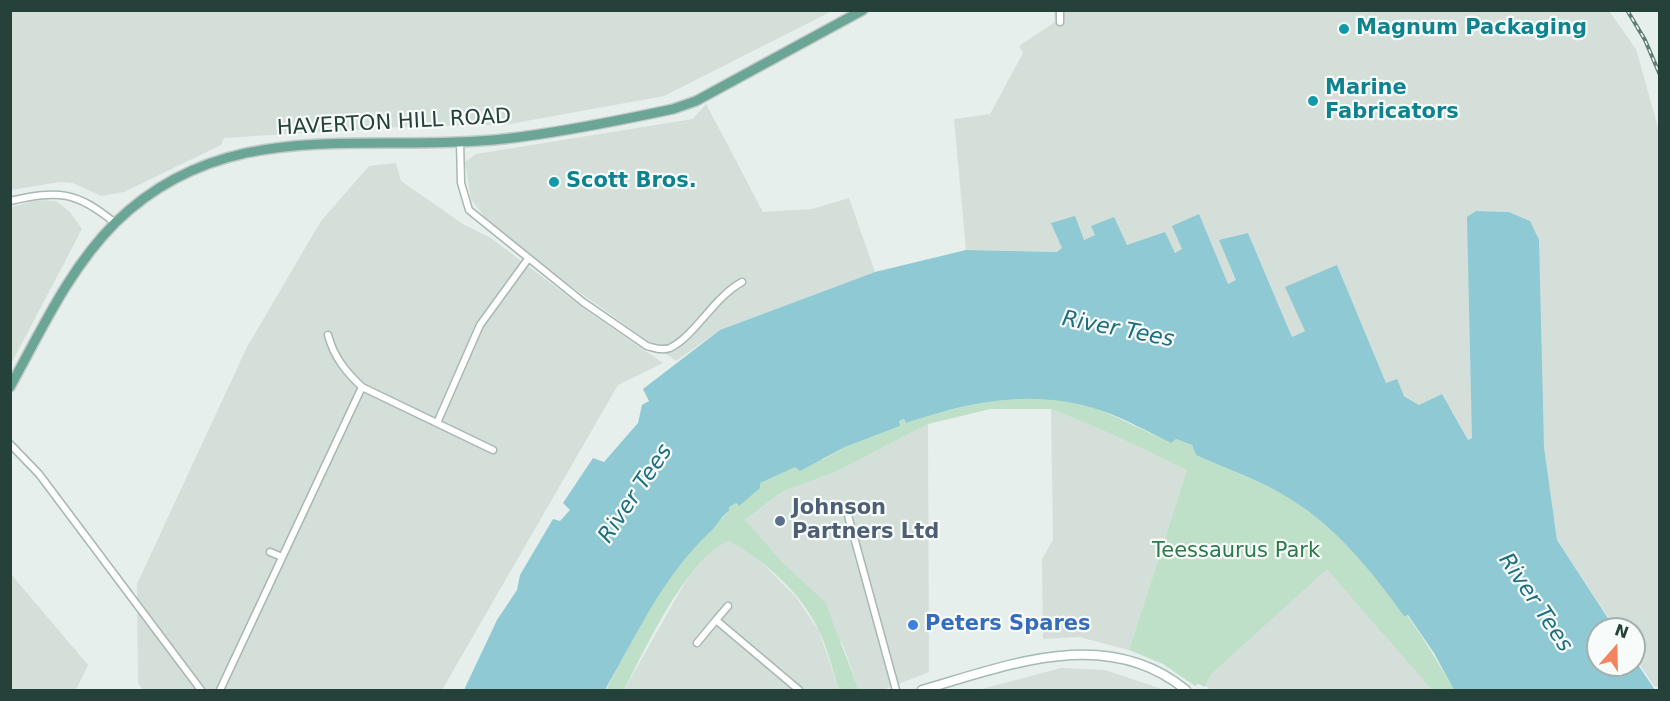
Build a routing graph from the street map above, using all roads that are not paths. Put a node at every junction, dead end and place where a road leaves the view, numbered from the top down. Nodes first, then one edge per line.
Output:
1 (863, 10) edge
2 (1060, 10) edge
3 (1060, 22) dead end
4 (460, 141) junction
5 (10, 201) edge
6 (115, 224) junction
7 (528, 260) junction
8 (742, 282) dead end
9 (328, 335) dead end
10 (10, 387) edge
11 (362, 387) junction
12 (437, 423) junction
13 (10, 444) edge
14 (493, 450) dead end
15 (846, 508) dead end
16 (270, 552) dead end
17 (282, 557) junction
18 (728, 606) dead end
19 (716, 620) junction
20 (697, 643) dead end
21 (201, 690) edge
22 (220, 690) edge
23 (799, 690) edge
24 (896, 690) edge
25 (928, 690) edge
26 (1186, 690) edge

1 - 4 main road, HAVERTON HILL ROAD
2 - 3 street
4 - 6 main road, HAVERTON HILL ROAD
4 - 7 street
5 - 6 street
6 - 10 main road, HAVERTON HILL ROAD
7 - 8 street
7 - 12 street
9 - 11 street
11 - 12 street
11 - 17 street
12 - 14 street
13 - 21 street
15 - 24 street
16 - 17 street
17 - 22 street
18 - 19 street
19 - 20 street
19 - 23 street
25 - 26 street

